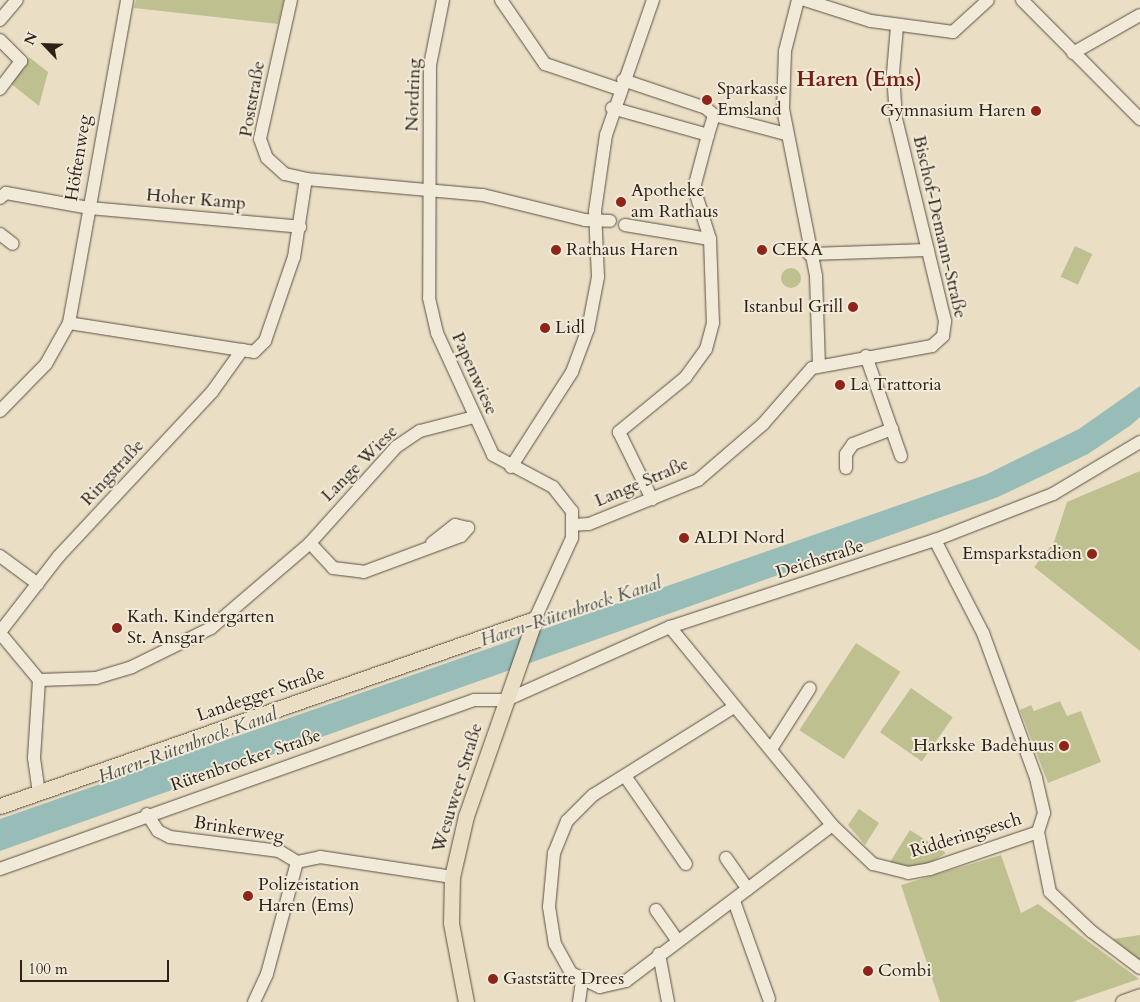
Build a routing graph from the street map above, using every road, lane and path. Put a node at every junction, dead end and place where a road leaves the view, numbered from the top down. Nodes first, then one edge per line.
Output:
1 (17, 0) edge
2 (127, 0) edge
3 (291, 0) edge
4 (442, 0) edge
5 (501, 0) edge
6 (653, 0) edge
7 (798, 0) edge
8 (805, 0) edge
9 (988, 0) edge
10 (1022, 0) edge
11 (1140, 15) edge
12 (0, 20) edge
13 (897, 26) junction
14 (0, 40) edge
15 (1073, 54) junction
16 (621, 84) junction
17 (0, 90) edge
18 (612, 108) junction
19 (710, 111) junction
20 (1140, 119) edge
21 (786, 134) junction
22 (708, 135) junction
23 (306, 180) junction
24 (429, 191) junction
25 (0, 198) edge
26 (89, 208) junction
27 (610, 221) dead end
28 (595, 222) junction
29 (625, 225) dead end
30 (300, 227) junction
31 (0, 234) edge
32 (710, 239) junction
33 (13, 244) dead end
34 (928, 250) junction
35 (809, 254) junction
36 (69, 322) junction
37 (242, 350) junction
38 (866, 356) junction
39 (819, 365) junction
40 (0, 411) edge
41 (474, 417) junction
42 (892, 429) junction
43 (1140, 442) edge
44 (901, 456) dead end
45 (511, 467) junction
46 (846, 468) dead end
47 (652, 499) junction
48 (574, 525) junction
49 (935, 540) junction
50 (310, 543) junction
51 (432, 543) dead end
52 (0, 556) edge
53 (38, 584) junction
54 (533, 625) junction
55 (670, 627) junction
56 (0, 633) edge
57 (39, 680) junction
58 (810, 688) dead end
59 (506, 700) junction
60 (734, 707) junction
61 (771, 749) junction
62 (625, 776) junction
63 (39, 792) junction
64 (0, 806) edge
65 (148, 814) junction
66 (832, 825) junction
67 (1038, 832) junction
68 (726, 858) dead end
69 (297, 862) junction
70 (686, 864) dead end
71 (0, 869) edge
72 (452, 877) junction
73 (748, 889) junction
74 (734, 901) junction
75 (656, 910) dead end
76 (677, 940) junction
77 (659, 954) junction
78 (1140, 968) edge
79 (582, 980) junction
80 (1140, 996) edge
81 (769, 999) dead end
82 (254, 1002) edge
83 (466, 1002) edge
84 (579, 1002) edge
85 (668, 1002) edge
86 (1123, 1002) edge

1 - 12 street
2 - 26 street, Höftenweg
3 - 23 street, Poststraße
4 - 24 street, Nordring
5 - 16 street
6 - 16 street
7 - 21 street
8 - 13 street
9 - 13 street
10 - 15 street
11 - 15 street
13 - 34 street, Bischof-Demann-Straße
14 - 17 street
15 - 20 street
16 - 18 street
16 - 19 street
18 - 22 street
18 - 28 street
19 - 21 street
19 - 22 street
21 - 35 street
22 - 32 street
23 - 24 street
23 - 30 street
24 - 28 street
24 - 41 street, Papenwiese
25 - 26 street, Hoher Kamp
26 - 30 street, Hoher Kamp
26 - 36 street, Höftenweg
27 - 28 street
28 - 45 street
29 - 32 street
30 - 37 street
31 - 33 street
32 - 47 street
34 - 35 street
34 - 38 street, Bischof-Demann-Straße
35 - 39 street
36 - 37 street
36 - 40 street
37 - 53 street, Ringstraße
38 - 39 street, Bischof-Demann-Straße
38 - 42 street
39 - 47 street, Lange Straße
41 - 45 street, Papenwiese
41 - 50 street, Lange Wiese
42 - 44 street
42 - 46 street
43 - 49 street, Deichstraße
45 - 48 street, Papenwiese
47 - 48 street, Lange Straße
48 - 54 street
49 - 55 street, Deichstraße
49 - 67 street
50 - 51 street
50 - 57 street, Lange Wiese
52 - 53 street
53 - 56 street, Ringstraße
54 - 59 main road, Wesuweer Straße
54 - 63 main road, Landegger Straße
55 - 59 street, Deichstraße
55 - 60 street, Ridderingsesch
56 - 57 street
57 - 63 street
58 - 61 street
59 - 65 street, Rütenbrocker Straße
59 - 72 main road, Wesuweer Straße
60 - 61 street, Ridderingsesch
60 - 62 street
61 - 66 street, Ridderingsesch
62 - 70 street
62 - 79 street
63 - 64 main road, Landegger Straße
65 - 69 street, Brinkerweg
65 - 71 street, Rütenbrocker Straße
66 - 67 street, Ridderingsesch
66 - 73 street
67 - 78 street
68 - 73 street
69 - 72 street, Brinkerweg
69 - 82 street
72 - 83 main road, Wesuweer Straße
73 - 74 street
74 - 76 street
74 - 81 street
75 - 76 street
76 - 77 street
77 - 79 street
77 - 85 street
79 - 84 street
80 - 86 main road

